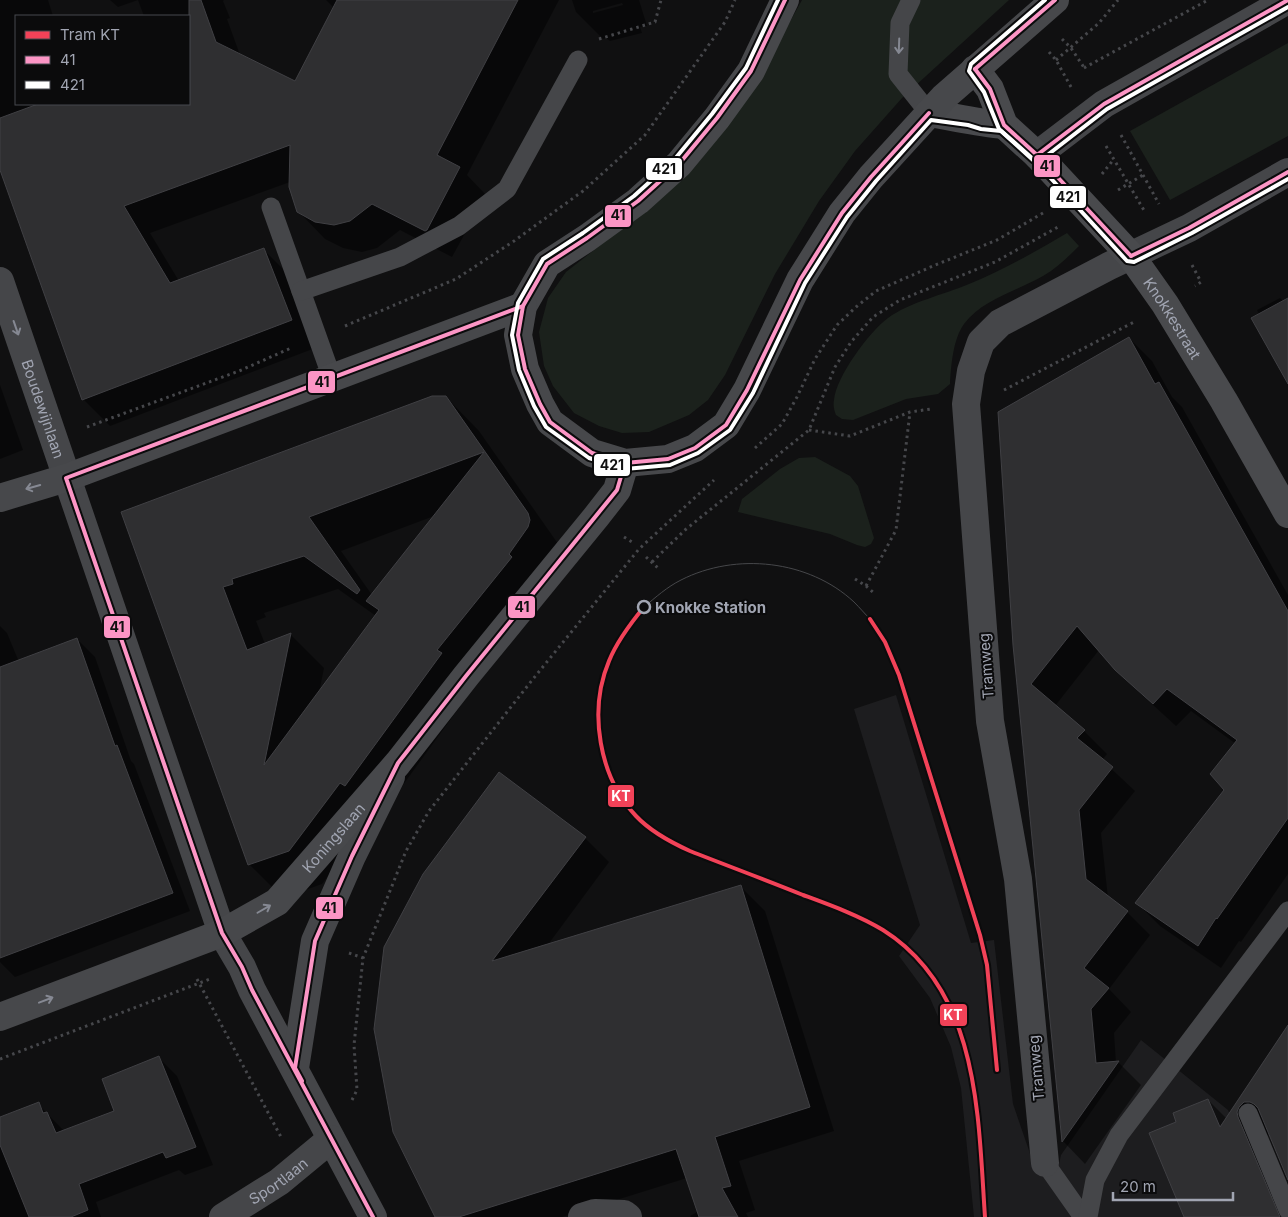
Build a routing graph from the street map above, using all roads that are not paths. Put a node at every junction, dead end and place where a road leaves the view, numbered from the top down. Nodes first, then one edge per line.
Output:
1 (785, 0) edge
2 (911, 0) edge
3 (1055, 0) edge
4 (1288, 0) edge
5 (578, 60) road end
6 (975, 69) junction
7 (929, 113) junction
8 (1004, 125) junction
9 (1037, 155) junction
10 (1288, 172) edge
11 (271, 208) dead end
12 (1130, 256) junction
13 (0, 281) edge
14 (301, 292) junction
15 (523, 306) junction
16 (332, 378) junction
17 (625, 463) junction
18 (66, 478) junction
19 (0, 498) edge
20 (1288, 514) edge
21 (398, 763) junction
22 (1288, 910) edge
23 (222, 933) junction
24 (0, 1017) edge
25 (295, 1068) junction
26 (1248, 1113) dead end
27 (331, 1139) junction
28 (1045, 1162) joint
29 (1288, 1210) edge
30 (223, 1217) edge
31 (373, 1217) edge
32 (582, 1217) edge
33 (628, 1217) edge
34 (1082, 1217) edge
35 (1088, 1217) edge

1 - 15 main road
2 -> 7 lane
3 - 6 main road
4 - 9 street
5 - 14 lane
6 - 7 main road
6 - 8 street, Knokkestraat
7 - 8 street
7 - 17 main road
8 - 9 street, Knokkestraat
9 - 12 street, Knokkestraat
10 - 12 street, Tramweg
11 - 14 lane
12 - 20 street, Knokkestraat
12 - 28 street, Tramweg
13 -> 18 street, Boudewijnlaan
14 - 16 lane
15 - 16 main road
15 - 17 main road
16 - 18 main road
17 - 21 main road, Koningslaan
18 -> 19 main road
18 - 23 street, Boudewijnlaan
23 -> 21 main road, Koningslaan
21 - 25 street
22 - 35 lane
24 -> 23 main road, Koningslaan
23 - 25 street, Boudewijnlaan
25 - 27 street, Boudewijnlaan
26 - 29 lane
27 - 30 street, Sportlaan
27 - 31 street, Boudewijnlaan
28 - 34 lane
32 - 33 street

